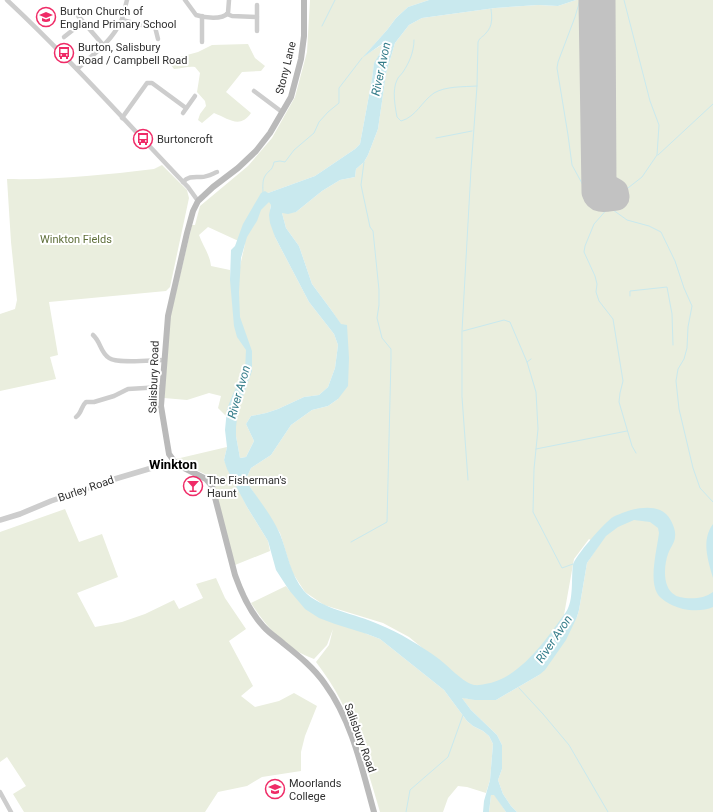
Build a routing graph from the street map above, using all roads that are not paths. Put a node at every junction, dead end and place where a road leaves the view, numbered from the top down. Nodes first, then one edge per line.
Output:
1 (7, 0) edge
2 (127, 0) edge
3 (185, 0) edge
4 (229, 0) edge
5 (304, 0) edge
6 (257, 6) dead end
7 (73, 10) dead end
8 (227, 14) junction
9 (202, 16) junction
10 (257, 16) junction
11 (122, 20) junction
12 (83, 22) junction
13 (257, 32) dead end
14 (64, 37) dead end
15 (158, 39) dead end
16 (202, 42) dead end
17 (104, 46) junction
18 (78, 68) junction
19 (254, 91) dead end
20 (195, 96) dead end
21 (282, 112) junction
22 (122, 118) junction
23 (218, 172) dead end
24 (182, 182) junction
25 (198, 201) junction
26 (93, 335) dead end
27 (164, 360) junction
28 (162, 387) junction
29 (76, 417) dead end
30 (172, 462) junction
31 (0, 520) edge
32 (0, 792) edge
33 (11, 812) edge
34 (374, 812) edge

1 - 18 street
2 - 11 street
3 - 9 street
4 - 8 street
5 - 21 main road, Stony Lane
6 - 10 street
7 - 12 street
8 - 9 street
8 - 10 street
9 - 16 street
10 - 13 street
11 - 15 street
11 - 17 street
12 - 14 street
12 - 17 street
17 - 18 street
18 - 22 street
19 - 21 street
20 - 22 street
21 - 25 main road, Stony Lane
22 - 24 street
23 - 24 street
24 - 25 street
25 - 27 main road, Salisbury Road
26 - 27 street
27 - 28 main road, Salisbury Road
28 - 29 street
28 - 30 main road, Salisbury Road
30 - 31 street, Burley Road
30 - 34 main road, Salisbury Road
32 - 33 street

